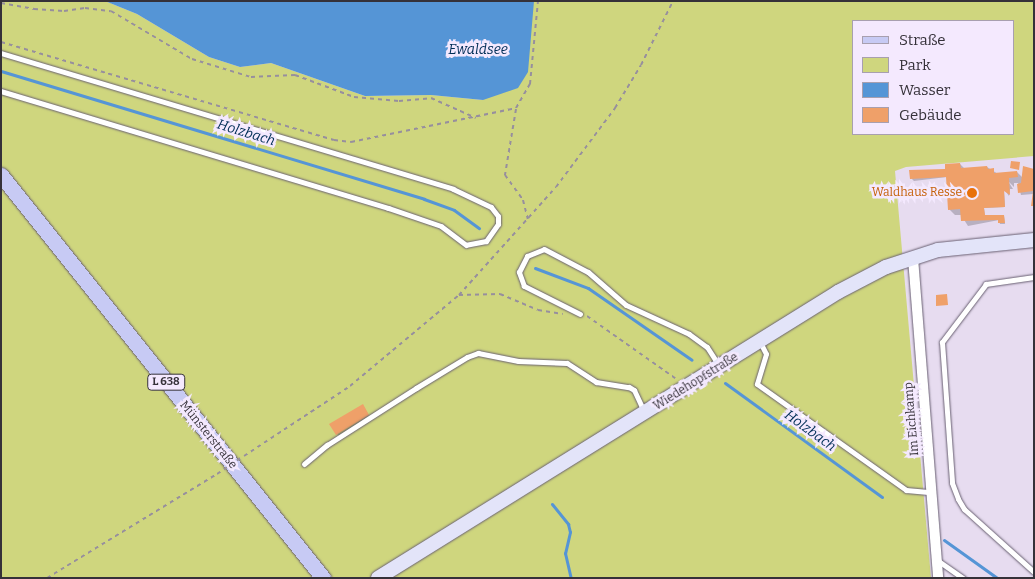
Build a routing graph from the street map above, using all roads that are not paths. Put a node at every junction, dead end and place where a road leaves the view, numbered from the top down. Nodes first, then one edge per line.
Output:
1 (1, 54) edge
2 (1, 91) edge
3 (1, 175) edge
4 (1034, 240) edge
5 (913, 258) junction
6 (1034, 277) edge
7 (580, 314) road end
8 (760, 341) junction
9 (720, 367) junction
10 (645, 414) junction
11 (304, 464) dead end
12 (931, 492) junction
13 (937, 559) junction
14 (1034, 572) edge
15 (322, 578) edge
16 (378, 578) edge
17 (938, 578) edge
18 (963, 578) edge

1 - 2 lane
3 - 15 main road, Münsterstraße / L 638
4 - 5 main road, Wiedehopfstraße
5 - 8 main road, Wiedehopfstraße
5 - 12 street, Im Eichkamp
6 - 14 lane
7 - 9 lane
8 - 9 main road, Wiedehopfstraße
8 - 12 lane
9 - 10 main road, Wiedehopfstraße
10 - 11 lane
10 - 16 main road, Wiedehopfstraße
12 - 13 street, Im Eichkamp
13 - 17 street, Im Eichkamp
13 - 18 lane

